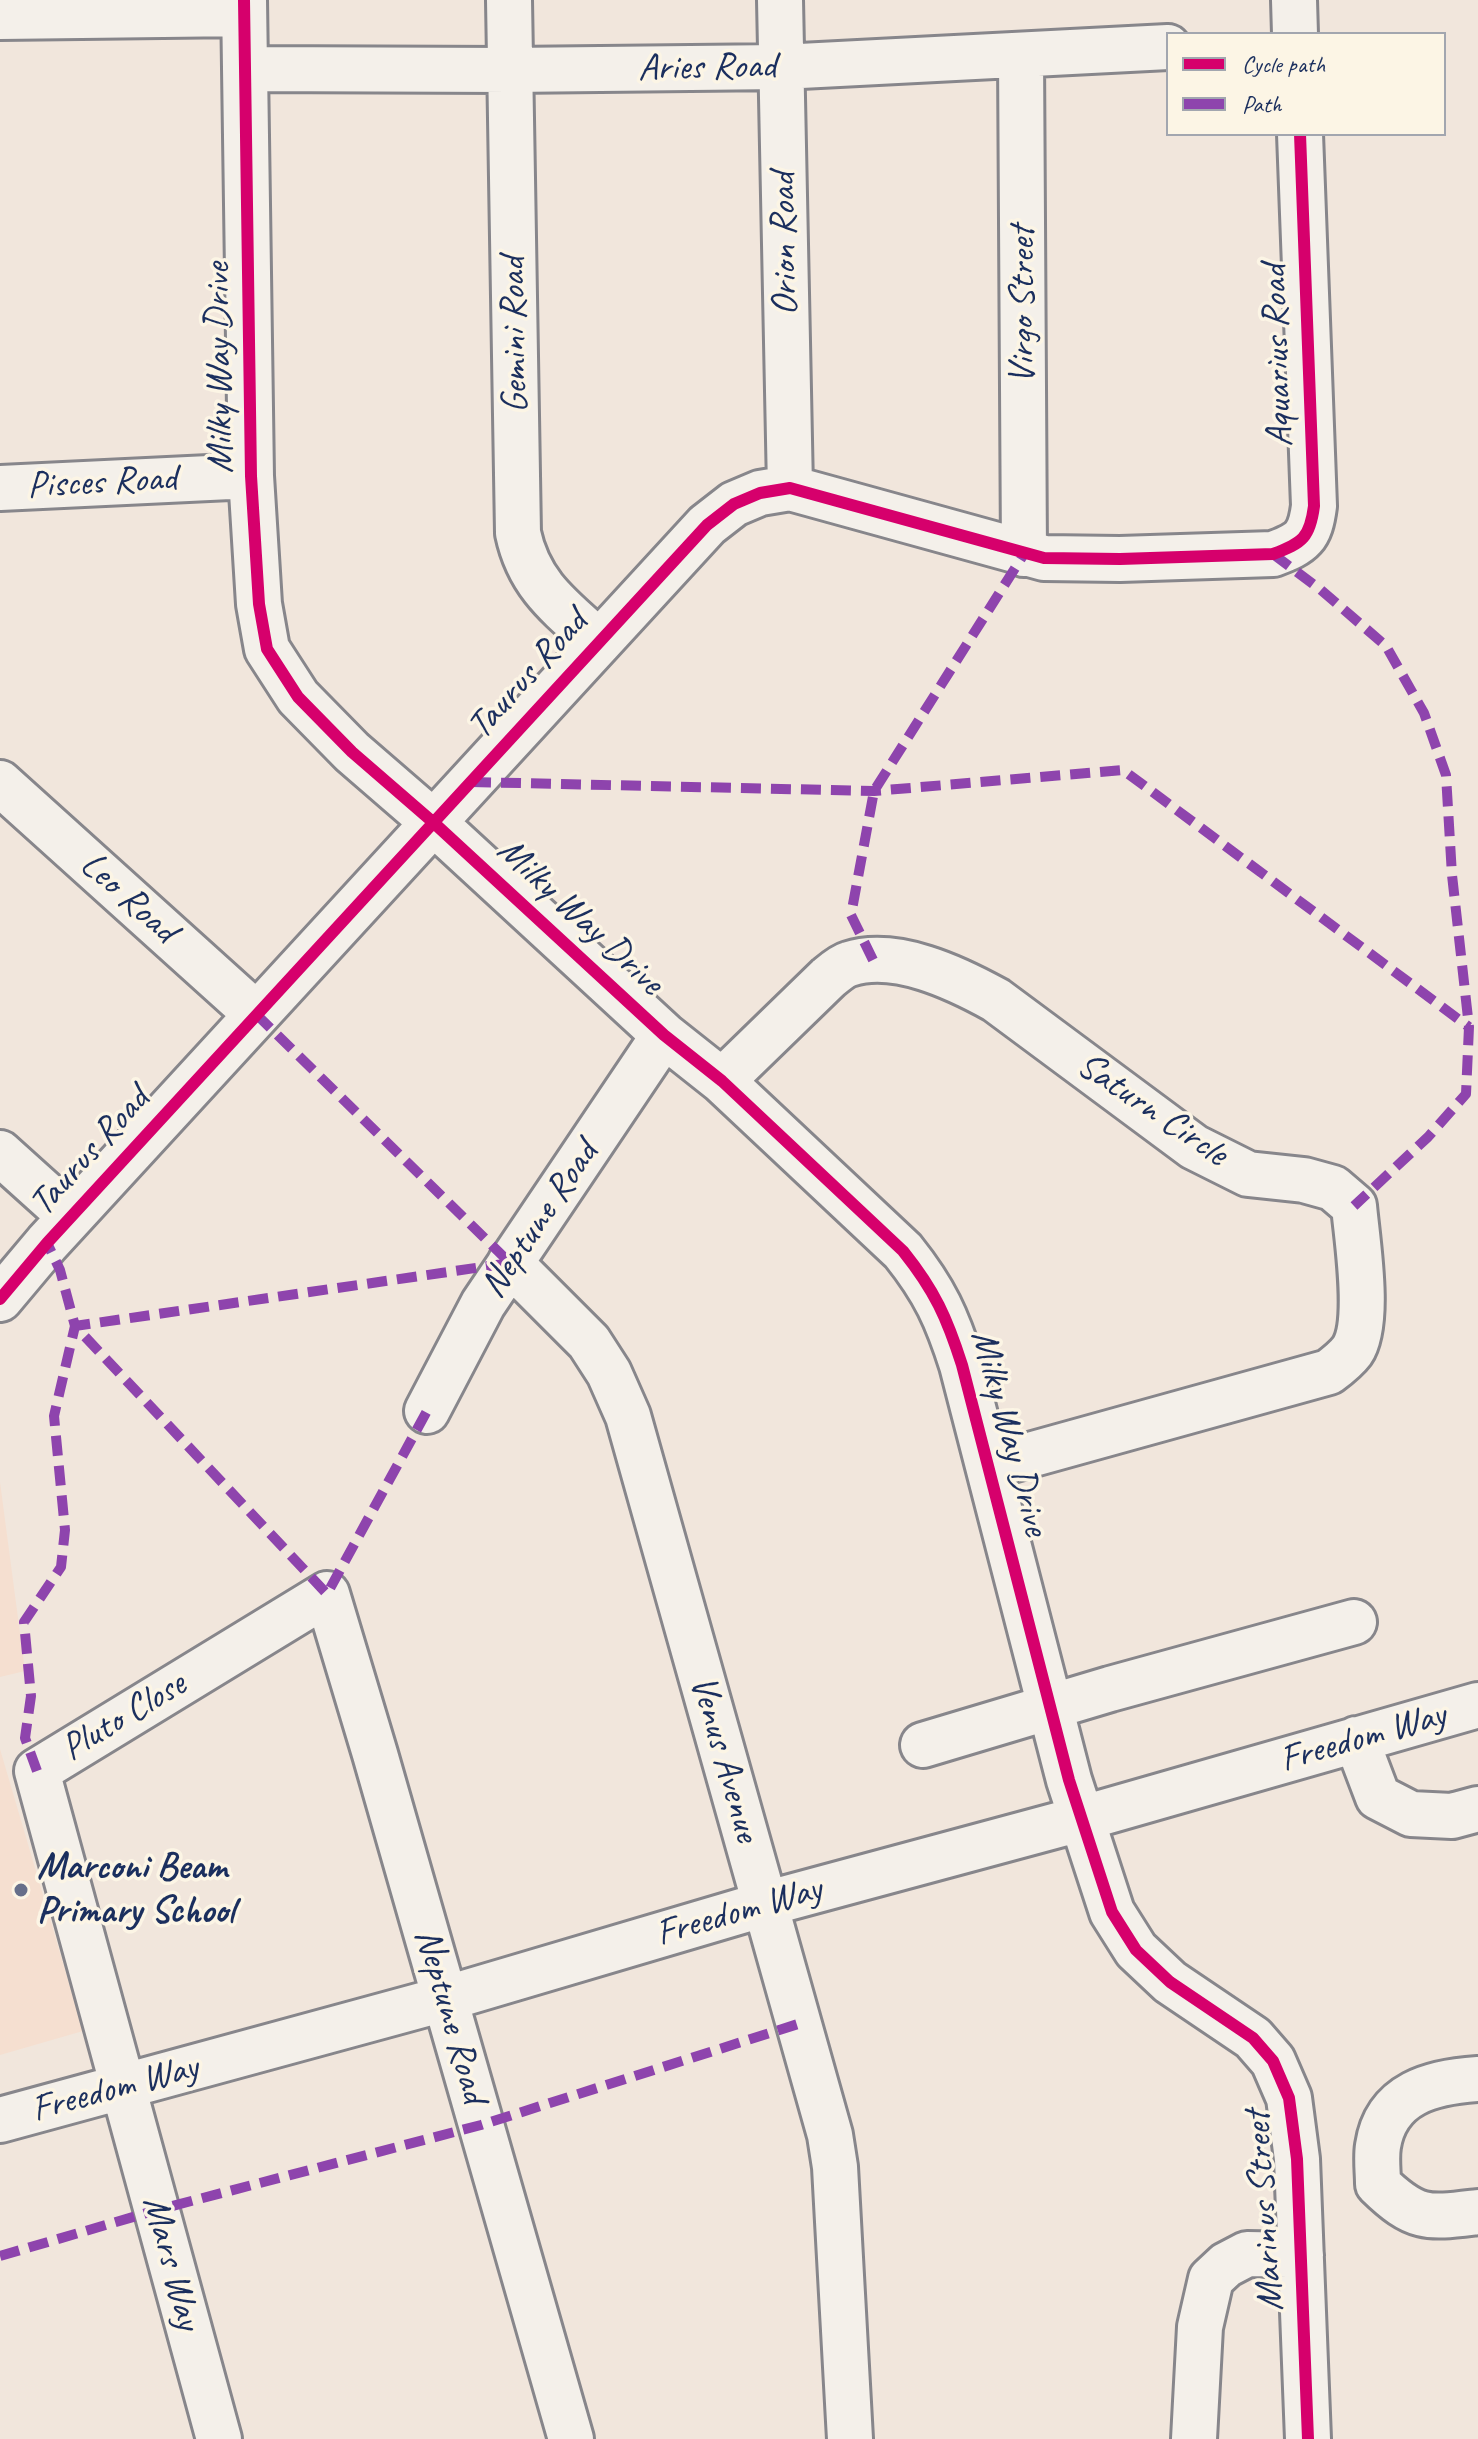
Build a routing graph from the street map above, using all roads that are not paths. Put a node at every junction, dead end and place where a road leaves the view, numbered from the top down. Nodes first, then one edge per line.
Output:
1 (509, 0) edge
2 (780, 0) edge
3 (1294, 0) edge
4 (244, 7) edge
5 (0, 17) edge
6 (1295, 32) edge
7 (1166, 47) edge
8 (1021, 55) junction
9 (781, 67) junction
10 (245, 69) junction
11 (510, 70) junction
12 (1300, 136) edge
13 (251, 476) junction
14 (0, 488) edge
15 (790, 488) junction
16 (1024, 554) junction
17 (1273, 554) joint
18 (598, 641) junction
19 (0, 783) edge
20 (434, 823) junction
21 (256, 1014) junction
22 (664, 1035) junction
23 (722, 1081) junction
24 (0, 1153) edge
25 (71, 1217) junction
26 (510, 1263) junction
27 (0, 1299) edge
28 (427, 1411) dead end
29 (990, 1466) junction
30 (327, 1594) joint
31 (1354, 1622) dead end
32 (1478, 1705) edge
33 (1051, 1707) junction
34 (1356, 1739) junction
35 (923, 1745) dead end
36 (1478, 1809) edge
37 (1080, 1819) junction
38 (765, 1904) junction
39 (444, 1999) junction
40 (1478, 2079) edge
41 (123, 2086) junction
42 (0, 2120) edge
43 (1478, 2212) edge
44 (1301, 2255) junction
45 (219, 2439) edge
46 (571, 2439) edge
47 (850, 2439) edge
48 (1194, 2439) edge
49 (1308, 2439) edge

1 - 11 street, Gemini Road
2 - 9 street, Orion Road
3 - 6 street
4 - 5 street
4 - 10 street, Milky Way Drive
7 - 8 street, Aries Road
8 - 9 street, Aries Road
8 - 16 street, Virgo Street
9 - 11 street, Aries Road
9 - 15 street, Orion Road
10 - 11 street, Aries Road
10 - 13 street, Milky Way Drive
11 - 18 street, Gemini Road
12 - 17 street, Aquarius Road
13 - 14 street, Pisces Road
13 - 20 street, Milky Way Drive
15 - 16 street, Taurus Road
15 - 18 street, Taurus Road
16 - 17 street, Taurus Road
18 - 20 street, Taurus Road
19 - 21 street, Leo Road
20 - 21 street, Taurus Road
20 - 22 street, Milky Way Drive
21 - 25 street, Taurus Road
22 - 23 street, Milky Way Drive
22 - 26 street, Neptune Road
23 - 29 street, Milky Way Drive
23 - 29 street, Saturn Circle
24 - 25 street
25 - 27 street, Taurus Road
26 - 28 street, Neptune Road
26 - 38 street, Venus Avenue
29 - 33 street, Milky Way Drive
30 - 39 street, Neptune Road
30 - 41 street, Pluto Close
31 - 33 street
32 - 34 street, Freedom Way
33 - 35 street
33 - 37 street, Milky Way Drive
34 - 36 street
34 - 37 street, Freedom Way
37 - 38 street, Freedom Way
37 - 44 street, Marinus Street
38 - 39 street, Freedom Way
38 - 47 street, Venus Avenue
39 - 41 street, Freedom Way
39 - 46 street, Neptune Road
40 - 43 street
41 - 42 street, Freedom Way
41 - 45 street, Mars Way
44 - 48 street
44 - 49 street, Marinus Street

